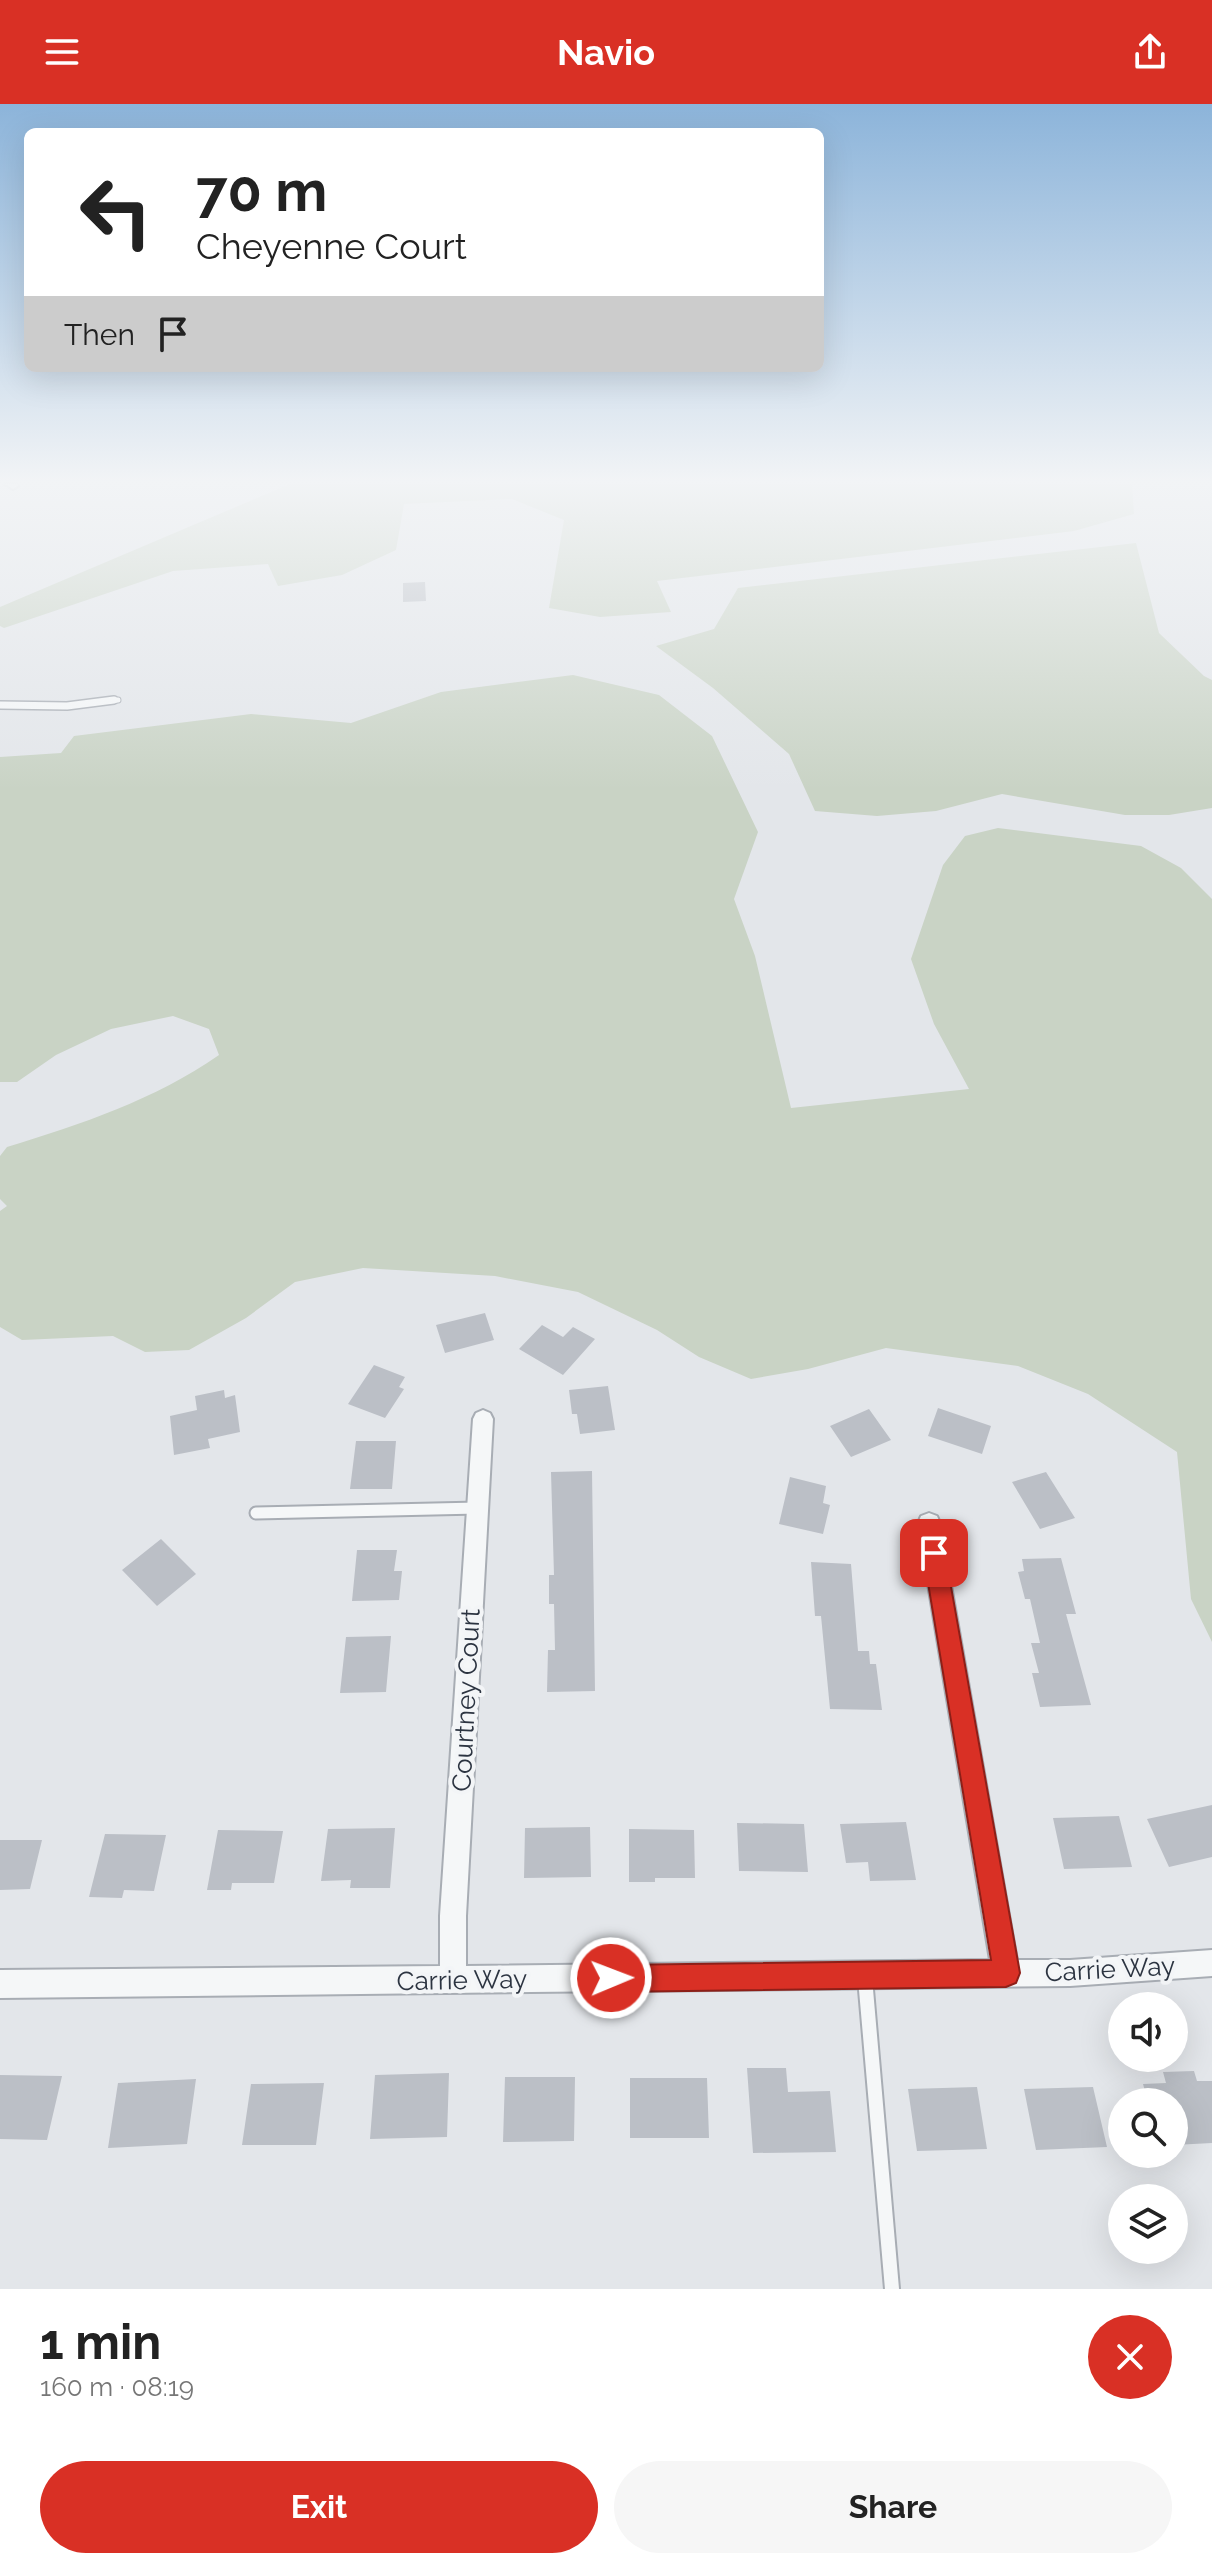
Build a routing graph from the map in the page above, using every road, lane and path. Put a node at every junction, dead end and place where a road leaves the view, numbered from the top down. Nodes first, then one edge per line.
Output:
1 (118, 700) dead end
2 (0, 705) edge
3 (483, 1419) dead end
4 (478, 1508) junction
5 (256, 1513) dead end
6 (929, 1523) dead end
7 (1212, 1963) edge
8 (1006, 1973) junction
9 (864, 1975) junction
10 (453, 1981) junction
11 (0, 1984) edge
12 (892, 2289) edge

1 - 2 lane
3 - 4 street, Courtney Court
4 - 5 lane
4 - 10 street, Courtney Court
6 - 8 street
7 - 8 street, Carrie Way
8 - 9 street, Carrie Way
9 - 10 street, Carrie Way
9 - 12 lane
10 - 11 street, Carrie Way

